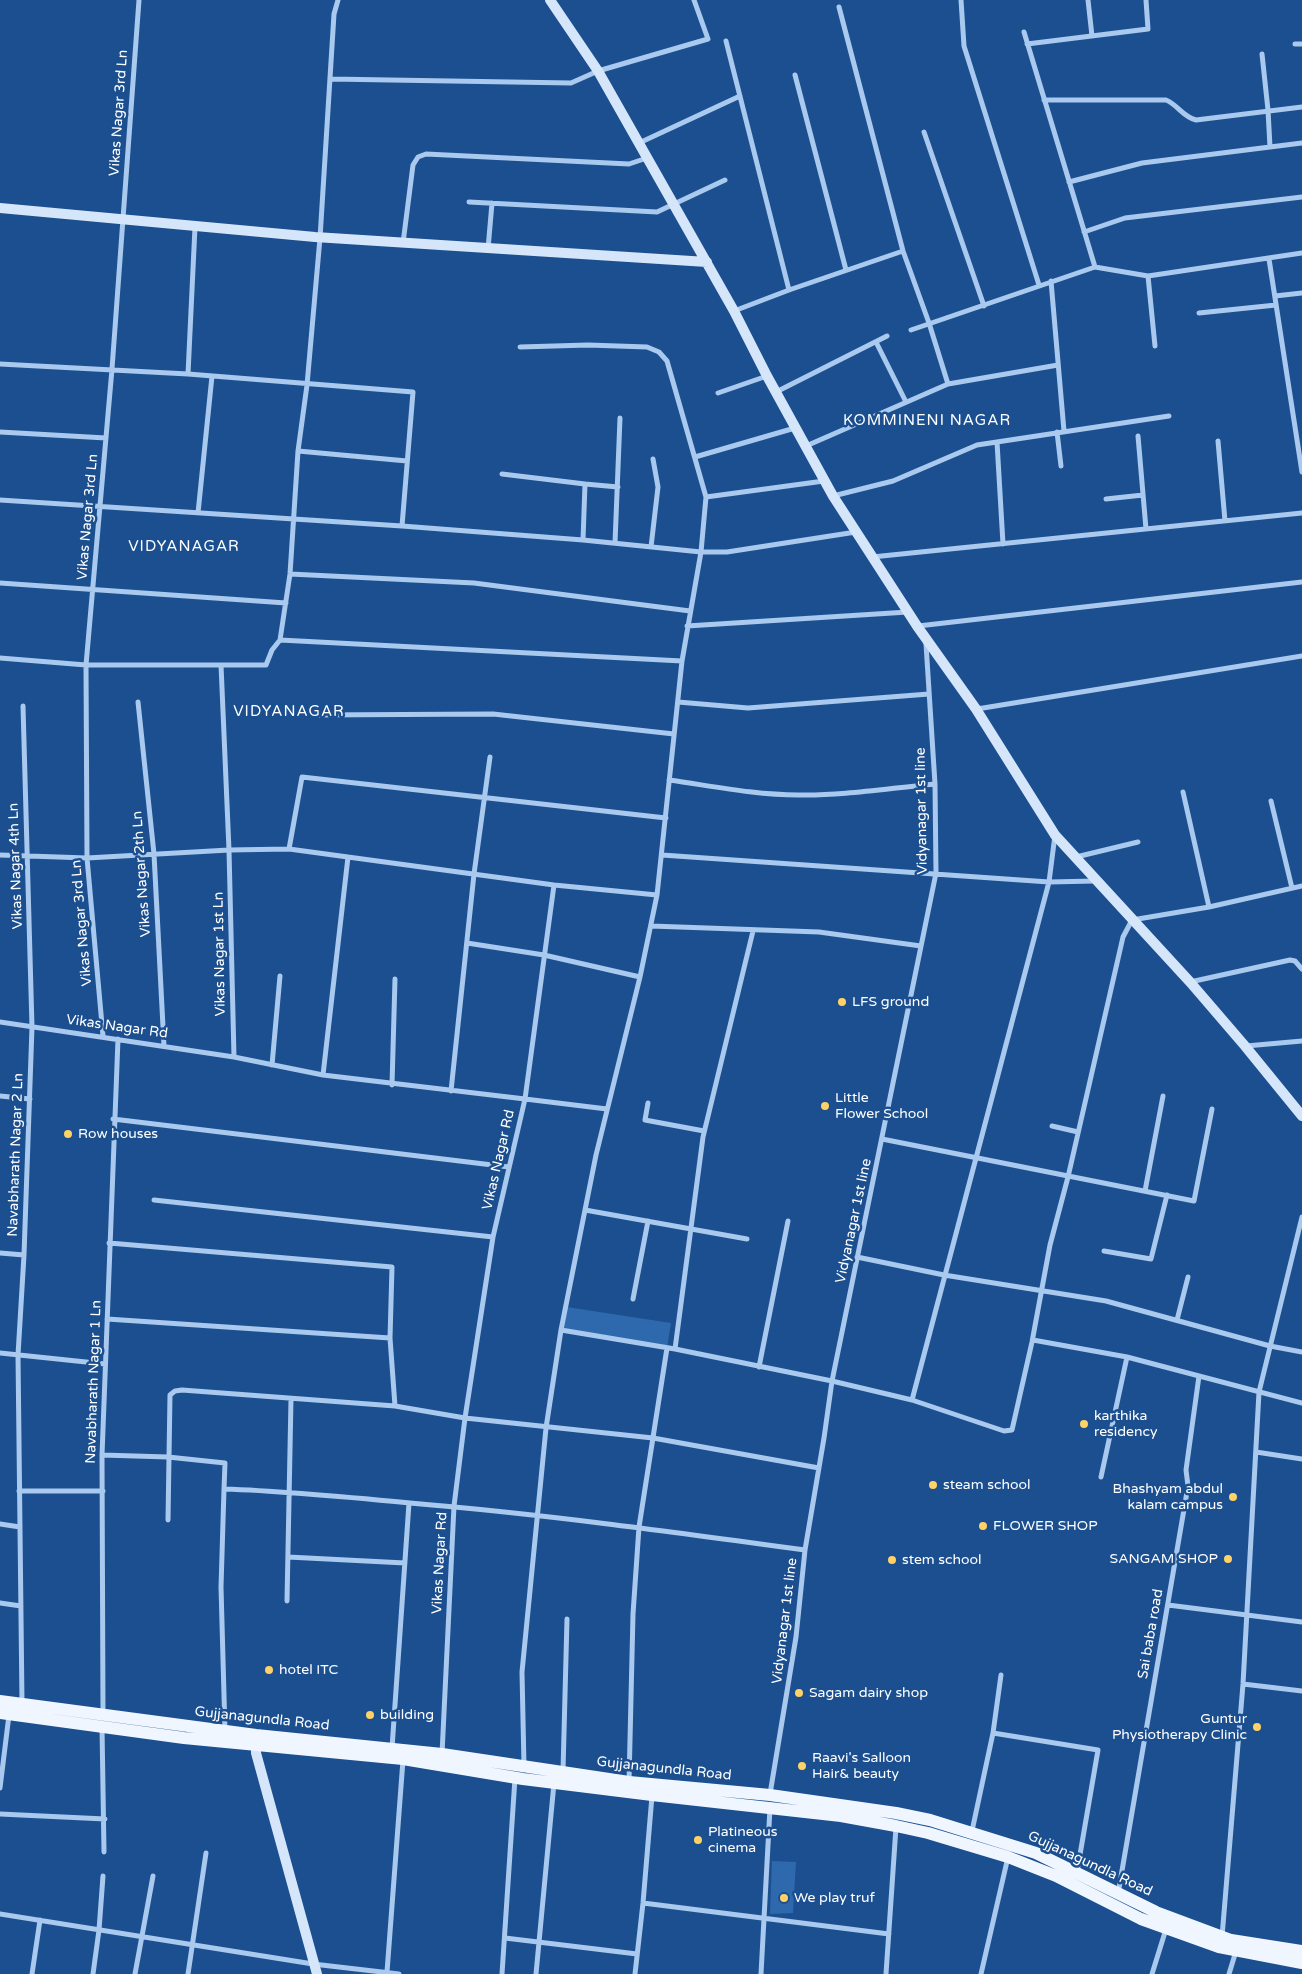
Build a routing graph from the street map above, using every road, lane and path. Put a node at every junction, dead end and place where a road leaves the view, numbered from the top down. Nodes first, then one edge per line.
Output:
1 (139, 0) edge
2 (338, 0) edge
3 (552, 0) edge
4 (694, 0) edge
5 (961, 0) edge
6 (1088, 0) edge
7 (1146, 0) edge
8 (839, 7) dead end
9 (1024, 32) dead end
10 (1092, 36) junction
11 (726, 41) dead end
12 (1027, 44) junction
13 (1295, 44) dead end
14 (1302, 44) edge
15 (1262, 54) dead end
16 (598, 71) junction
17 (795, 75) dead end
18 (330, 79) junction
19 (740, 96) junction
20 (1044, 100) junction
21 (1302, 107) edge
22 (1268, 110) junction
23 (924, 132) dead end
24 (639, 143) junction
25 (1302, 143) edge
26 (1270, 147) junction
27 (647, 158) junction
28 (725, 180) dead end
29 (1069, 182) junction
30 (1302, 197) edge
31 (469, 202) dead end
32 (492, 203) junction
33 (674, 205) junction
34 (0, 208) edge
35 (122, 219) junction
36 (195, 228) junction
37 (1084, 232) junction
38 (320, 238) junction
39 (402, 243) junction
40 (488, 249) junction
41 (903, 251) junction
42 (1302, 253) edge
43 (1269, 258) junction
44 (708, 262) junction
45 (1095, 267) junction
46 (846, 270) junction
47 (1148, 276) junction
48 (1051, 281) junction
49 (1039, 285) junction
50 (789, 290) junction
51 (1302, 293) edge
52 (1274, 296) junction
53 (1276, 305) junction
54 (984, 306) junction
55 (734, 311) junction
56 (1199, 313) dead end
57 (929, 323) junction
58 (911, 330) dead end
59 (887, 336) dead end
60 (876, 342) junction
61 (1155, 346) dead end
62 (520, 347) dead end
63 (0, 364) edge
64 (1058, 364) junction
65 (112, 369) junction
66 (188, 374) junction
67 (212, 376) junction
68 (767, 376) junction
69 (948, 384) junction
70 (307, 385) junction
71 (776, 392) junction
72 (718, 393) dead end
73 (906, 402) junction
74 (1169, 416) dead end
75 (620, 418) dead end
76 (796, 428) junction
77 (1064, 431) junction
78 (0, 432) edge
79 (1057, 432) junction
80 (1138, 436) dead end
81 (106, 438) junction
82 (1218, 441) dead end
83 (997, 442) junction
84 (806, 446) junction
85 (298, 451) junction
86 (695, 458) junction
87 (654, 460) dead end
88 (407, 461) junction
89 (1061, 466) dead end
90 (1302, 472) edge
91 (502, 474) dead end
92 (825, 480) junction
93 (586, 484) junction
94 (618, 487) junction
95 (1143, 495) junction
96 (833, 496) junction
97 (706, 497) junction
98 (1106, 499) dead end
99 (0, 500) edge
100 (100, 507) junction
101 (198, 513) junction
102 (1302, 514) edge
103 (293, 520) junction
104 (1225, 521) junction
105 (402, 526) junction
106 (1146, 529) junction
107 (856, 532) junction
108 (583, 540) junction
109 (615, 543) junction
110 (1003, 544) junction
111 (650, 548) junction
112 (701, 552) junction
113 (872, 557) junction
114 (290, 574) junction
115 (1302, 582) edge
116 (0, 583) edge
117 (93, 589) junction
118 (286, 603) junction
119 (690, 611) junction
120 (908, 612) junction
121 (687, 626) junction
122 (917, 626) junction
123 (926, 638) junction
124 (280, 640) junction
125 (1302, 656) edge
126 (0, 658) edge
127 (682, 661) junction
128 (221, 665) junction
129 (86, 666) junction
130 (929, 694) junction
131 (138, 702) dead end
132 (678, 702) junction
133 (23, 706) dead end
134 (976, 709) junction
135 (313, 715) dead end
136 (674, 734) junction
137 (490, 757) dead end
138 (669, 780) junction
139 (935, 784) junction
140 (1183, 792) dead end
141 (484, 797) junction
142 (1271, 801) dead end
143 (666, 818) junction
144 (1056, 835) junction
145 (1138, 842) dead end
146 (289, 849) junction
147 (229, 850) junction
148 (154, 854) junction
149 (0, 855) edge
150 (662, 855) junction
151 (26, 856) junction
152 (348, 857) junction
153 (1076, 857) junction
154 (87, 858) junction
155 (936, 873) junction
156 (474, 874) junction
157 (1096, 880) junction
158 (1049, 882) junction
159 (554, 885) junction
160 (1302, 886) edge
161 (1292, 888) junction
162 (657, 895) junction
163 (1209, 907) junction
164 (1132, 920) junction
165 (651, 926) junction
166 (752, 931) junction
167 (467, 943) junction
168 (921, 946) junction
169 (544, 955) junction
170 (1302, 969) edge
171 (280, 976) dead end
172 (640, 977) junction
173 (395, 979) dead end
174 (1190, 982) junction
175 (0, 1022) edge
176 (32, 1027) junction
177 (103, 1036) junction
178 (118, 1039) junction
179 (1302, 1041) edge
180 (164, 1046) junction
181 (1245, 1046) junction
182 (234, 1057) junction
183 (272, 1065) junction
184 (323, 1075) junction
185 (392, 1084) junction
186 (451, 1091) junction
187 (0, 1096) edge
188 (1163, 1096) dead end
189 (30, 1099) junction
190 (525, 1099) junction
191 (1290, 1102) junction
192 (648, 1103) dead end
193 (1302, 1104) edge
194 (607, 1109) junction
195 (1212, 1109) dead end
196 (1302, 1116) edge
197 (113, 1119) junction
198 (1052, 1126) dead end
199 (704, 1131) junction
200 (1078, 1132) junction
201 (882, 1139) junction
202 (976, 1157) junction
203 (509, 1167) junction
204 (1068, 1177) junction
205 (1145, 1191) junction
206 (1167, 1196) junction
207 (154, 1200) dead end
208 (585, 1210) junction
209 (1302, 1217) edge
210 (648, 1221) junction
211 (788, 1221) dead end
212 (691, 1229) junction
213 (493, 1237) junction
214 (747, 1239) dead end
215 (109, 1243) junction
216 (1104, 1251) dead end
217 (0, 1254) edge
218 (24, 1255) junction
219 (857, 1257) junction
220 (944, 1276) junction
221 (1188, 1277) dead end
222 (1042, 1290) junction
223 (634, 1299) dead end
224 (107, 1319) junction
225 (1177, 1320) junction
226 (561, 1330) junction
227 (390, 1338) junction
228 (1033, 1340) junction
229 (1270, 1346) junction
230 (667, 1348) junction
231 (675, 1349) junction
232 (1302, 1352) edge
233 (0, 1353) edge
234 (18, 1355) junction
235 (1127, 1357) junction
236 (105, 1364) junction
237 (759, 1367) junction
238 (1199, 1376) junction
239 (832, 1381) junction
240 (1259, 1392) junction
241 (291, 1399) junction
242 (912, 1400) junction
243 (1302, 1403) edge
244 (394, 1406) junction
245 (465, 1418) junction
246 (546, 1428) junction
247 (653, 1438) junction
248 (1256, 1452) junction
249 (102, 1455) junction
250 (168, 1457) junction
251 (1302, 1459) edge
252 (819, 1468) junction
253 (1101, 1477) dead end
254 (224, 1490) junction
255 (19, 1491) junction
256 (102, 1491) junction
257 (290, 1492) junction
258 (409, 1503) junction
259 (454, 1506) junction
260 (536, 1516) junction
261 (168, 1520) dead end
262 (0, 1524) edge
263 (20, 1527) junction
264 (639, 1527) junction
265 (805, 1550) junction
266 (288, 1557) junction
267 (405, 1563) junction
268 (287, 1600) dead end
269 (0, 1604) edge
270 (1168, 1605) junction
271 (21, 1606) junction
272 (1247, 1616) junction
273 (567, 1619) dead end
274 (1302, 1622) edge
275 (1001, 1675) dead end
276 (1243, 1684) junction
277 (1302, 1691) edge
278 (0, 1701) edge
279 (22, 1704) junction
280 (5, 1714) edge
281 (102, 1721) junction
282 (225, 1731) junction
283 (993, 1733) junction
284 (256, 1740) junction
285 (392, 1748) junction
286 (442, 1754) junction
287 (403, 1759) junction
288 (563, 1772) junction
289 (521, 1774) junction
290 (554, 1782) junction
291 (629, 1782) junction
292 (0, 1788) edge
293 (652, 1795) junction
294 (770, 1801) junction
295 (0, 1814) edge
296 (105, 1819) junction
297 (896, 1826) junction
298 (971, 1833) junction
299 (104, 1852) dead end
300 (206, 1853) dead end
301 (1008, 1857) junction
302 (1077, 1873) junction
303 (103, 1876) dead end
304 (153, 1876) dead end
305 (1118, 1894) junction
306 (643, 1903) junction
307 (0, 1914) edge
308 (764, 1918) junction
309 (40, 1920) junction
310 (1166, 1929) junction
311 (99, 1930) junction
312 (889, 1934) junction
313 (143, 1936) junction
314 (505, 1938) junction
315 (539, 1942) junction
316 (1221, 1942) junction
317 (193, 1944) junction
318 (1236, 1951) junction
319 (1302, 1951) edge
320 (637, 1954) junction
321 (1302, 1963) edge
322 (313, 1964) junction
323 (387, 1972) junction
324 (32, 1974) edge
325 (93, 1974) edge
326 (135, 1974) edge
327 (188, 1974) edge
328 (317, 1974) edge
329 (400, 1974) edge
330 (502, 1974) edge
331 (536, 1974) edge
332 (635, 1974) edge
333 (761, 1974) edge
334 (886, 1974) edge
335 (981, 1974) edge
336 (1152, 1974) edge
337 (1229, 1974) edge

1 - 35 street, Vikas Nagar 3rd Ln
2 - 18 street
3 - 16 street
4 - 16 street
5 - 49 street
6 - 10 street
7 - 10 street
8 - 41 street
9 - 12 street
10 - 12 street
11 - 19 street
12 - 20 street
13 - 14 street
15 - 22 street
16 - 18 street
16 - 24 street
17 - 46 street
18 - 38 street
19 - 24 street
19 - 50 street
20 - 22 street
20 - 29 street
21 - 22 street
22 - 26 street
23 - 54 street
24 - 27 street
25 - 26 street
26 - 29 street
27 - 33 street
27 - 39 street
28 - 33 street
29 - 37 street
30 - 37 street
31 - 32 street
32 - 33 street
32 - 40 street
33 - 44 street
34 - 35 street
35 - 36 street
35 - 65 street, Vikas Nagar 3rd Ln
36 - 38 street
36 - 66 street
37 - 45 street
38 - 39 street
38 - 70 street
39 - 40 street
40 - 44 street
41 - 46 street
41 - 57 street
42 - 43 street
43 - 47 street
43 - 52 street
44 - 55 street
45 - 47 street
45 - 48 street
46 - 50 street
47 - 61 street
48 - 49 street
48 - 64 street
49 - 54 street
50 - 55 street
51 - 52 street
52 - 53 street
53 - 56 street
53 - 90 street
54 - 57 street
55 - 68 street
57 - 58 street
57 - 69 street
59 - 60 street
60 - 71 street
60 - 73 street
62 - 86 street
63 - 65 street
64 - 69 street
64 - 77 street
65 - 66 street
65 - 81 street, Vikas Nagar 3rd Ln
66 - 67 street
67 - 70 street
67 - 101 street
68 - 71 street
68 - 72 street
69 - 73 street
70 - 85 street
70 - 88 street
71 - 76 street
73 - 84 street
74 - 77 street
75 - 94 street
76 - 84 street
76 - 86 street
77 - 79 street
78 - 81 street
79 - 83 street
79 - 89 street
80 - 95 street
81 - 100 street, Vikas Nagar 3rd Ln
82 - 104 street
83 - 96 street
83 - 110 street
84 - 92 street
85 - 88 street
85 - 103 street
86 - 97 street
87 - 111 street
88 - 105 street
91 - 93 street
92 - 96 street
92 - 97 street
93 - 94 street
93 - 108 street
94 - 109 street
95 - 98 street
95 - 106 street
96 - 107 street
97 - 112 street
99 - 100 street
100 - 101 street
100 - 117 street, Vikas Nagar 3rd Ln
101 - 103 street
102 - 104 street
103 - 105 street
103 - 114 street
104 - 106 street
105 - 108 street
106 - 110 street
107 - 112 street
107 - 113 street
108 - 109 street
109 - 111 street
110 - 113 street
111 - 112 street
112 - 119 street
113 - 120 street
114 - 118 street
114 - 119 street
115 - 122 street
116 - 117 street
117 - 118 street
117 - 129 street, Vikas Nagar 3rd Ln
118 - 124 street
119 - 121 street
120 - 121 street
120 - 122 street
121 - 127 street
122 - 123 street
123 - 130 street, Vidyanagar 1st line
123 - 134 street
124 - 127 street
124 - 128 street
125 - 134 street
126 - 129 street
127 - 132 street
128 - 129 street
128 - 147 street, Vikas Nagar 1st Ln
129 - 154 street, Vikas Nagar 3rd Ln
130 - 132 street
130 - 139 street, Vidyanagar 1st line
131 - 148 street, Vikas Nagar 2th Ln
132 - 136 street
133 - 151 street, Vikas Nagar 4th Ln
134 - 144 street
135 - 136 street
136 - 138 street
137 - 141 street
138 - 139 street
138 - 143 street
139 - 155 street, Vidyanagar 1st line
140 - 163 street
141 - 143 street
141 - 146 street
141 - 156 street
142 - 161 street
143 - 150 street
144 - 153 street
144 - 158 street
145 - 153 street
146 - 147 street
146 - 152 street
147 - 148 street
147 - 182 street, Vikas Nagar 1st Ln
148 - 154 street
148 - 180 street, Vikas Nagar 2th Ln
149 - 151 street
150 - 155 street
150 - 162 street
151 - 154 street
151 - 176 street, Vikas Nagar 4th Ln
152 - 156 street
152 - 184 street
153 - 157 street
154 - 177 street, Vikas Nagar 3rd Ln
155 - 158 street
155 - 168 street, Vidyanagar 1st line
156 - 159 street
156 - 167 street
157 - 158 street
157 - 164 street
158 - 202 street
159 - 162 street
159 - 169 street
160 - 161 street
161 - 163 street
162 - 165 street
163 - 164 street
164 - 174 street
164 - 200 street
165 - 166 street
165 - 172 street
166 - 168 street
166 - 199 street
167 - 169 street
167 - 186 street
168 - 201 street, Vidyanagar 1st line
169 - 172 street
169 - 190 street
170 - 174 street
171 - 183 street
172 - 194 street
173 - 185 street
174 - 181 street
175 - 176 street, Vikas Nagar Rd
176 - 177 street, Vikas Nagar Rd
176 - 189 street, Navabharath Nagar 2 Ln
177 - 178 street, Vikas Nagar Rd
178 - 180 street, Vikas Nagar Rd
178 - 197 street, Navabharath Nagar 1 Ln
179 - 181 street
180 - 182 street, Vikas Nagar Rd
181 - 191 street
182 - 183 street, Vikas Nagar Rd
183 - 184 street, Vikas Nagar Rd
184 - 185 street, Vikas Nagar Rd
185 - 186 street, Vikas Nagar Rd
186 - 190 street, Vikas Nagar Rd
187 - 189 street
188 - 205 street
189 - 218 street, Navabharath Nagar 2 Ln
190 - 194 street
190 - 203 street, Vikas Nagar Rd
191 - 193 street
191 - 196 street
192 - 199 street
194 - 208 street
195 - 206 street
197 - 203 street
197 - 215 street, Navabharath Nagar 1 Ln
198 - 200 street
199 - 212 street
200 - 204 street
201 - 202 street
201 - 219 street, Vidyanagar 1st line
202 - 204 street
202 - 220 street
203 - 213 street, Vikas Nagar Rd
204 - 205 street
204 - 222 street
205 - 206 street
206 - 216 street
207 - 213 street
208 - 210 street
208 - 226 street
209 - 229 street
210 - 212 street
210 - 223 street
211 - 237 street
212 - 214 street
212 - 231 street
213 - 245 street, Vikas Nagar Rd
215 - 224 street, Navabharath Nagar 1 Ln
215 - 227 street
217 - 218 street
218 - 234 street, Navabharath Nagar 2 Ln
219 - 220 street
219 - 239 street, Vidyanagar 1st line
220 - 222 street
220 - 242 street
221 - 225 street
222 - 225 street
222 - 228 street
224 - 227 street
224 - 236 street, Navabharath Nagar 1 Ln
225 - 229 street
226 - 230 street
226 - 246 street
227 - 244 street
228 - 235 street
228 - 242 street
229 - 232 street
229 - 240 street
230 - 231 street
230 - 247 street
231 - 237 street
233 - 234 street
234 - 236 street
234 - 255 street, Navabharath Nagar 2 Ln
235 - 238 street
235 - 253 street
236 - 249 street, Navabharath Nagar 1 Ln
237 - 239 street
238 - 240 street
238 - 270 street, Sai baba road
239 - 242 street
239 - 252 street, Vidyanagar 1st line
240 - 243 street
240 - 248 street
241 - 244 street
241 - 250 street
241 - 257 street
244 - 245 street
245 - 246 street
245 - 259 street, Vikas Nagar Rd
246 - 247 street
246 - 260 street
247 - 252 street
247 - 264 street
248 - 251 street
248 - 272 street
249 - 250 street
249 - 256 street, Navabharath Nagar 1 Ln
250 - 254 street
250 - 261 street
252 - 265 street, Vidyanagar 1st line
254 - 257 street
254 - 282 street
255 - 256 street
255 - 263 street, Navabharath Nagar 2 Ln
256 - 281 street, Navabharath Nagar 1 Ln
257 - 258 street
257 - 266 street
258 - 259 street
258 - 267 street
259 - 260 street
259 - 286 street, Vikas Nagar Rd
260 - 264 street
260 - 289 street
262 - 263 street
263 - 271 street, Navabharath Nagar 2 Ln
264 - 265 street
264 - 291 street
265 - 294 street, Vidyanagar 1st line
266 - 267 street
266 - 268 street
267 - 285 street
269 - 271 street
270 - 272 street
270 - 305 street, Sai baba road
271 - 279 street, Navabharath Nagar 2 Ln
272 - 274 street
272 - 276 street
273 - 288 street
275 - 283 street
276 - 277 street
276 - 316 street
278 - 279 main road, Gujjanagundla Road
279 - 281 main road, Gujjanagundla Road
280 - 281 main road, Gujjanagundla Road
280 - 292 street
281 - 282 main road, Gujjanagundla Road
281 - 284 main road, Gujjanagundla Road
281 - 296 street, Navabharath Nagar 1 Ln
282 - 284 main road, Gujjanagundla Road
283 - 298 street
283 - 302 street
284 - 285 main road, Gujjanagundla Road
284 - 287 main road, Gujjanagundla Road
284 - 322 street
285 - 286 main road, Gujjanagundla Road
286 - 289 main road, Gujjanagundla Road
287 - 289 main road, Gujjanagundla Road
287 - 323 street
288 - 289 main road, Gujjanagundla Road
288 - 291 main road, Gujjanagundla Road
289 - 290 main road, Gujjanagundla Road
289 - 314 street
290 - 293 main road, Gujjanagundla Road
290 - 315 street
291 - 294 main road, Gujjanagundla Road
293 - 294 main road, Gujjanagundla Road
293 - 306 street
294 - 297 main road, Gujjanagundla Road
294 - 298 main road, Gujjanagundla Road
294 - 308 street, Vidyanagar 1st line
295 - 296 street
296 - 299 street, Navabharath Nagar 1 Ln
297 - 301 main road, Gujjanagundla Road
297 - 312 street
298 - 302 main road, Gujjanagundla Road
300 - 317 street
301 - 310 main road, Gujjanagundla Road
301 - 335 street
302 - 305 main road, Gujjanagundla Road
303 - 311 street
304 - 313 street
305 - 316 main road, Gujjanagundla Road
306 - 308 street
306 - 320 street
307 - 309 street
308 - 312 street
308 - 333 street, Vidyanagar 1st line
309 - 311 street
309 - 324 street
310 - 316 main road, Gujjanagundla Road
310 - 336 street
311 - 313 street
311 - 325 street
312 - 334 street
313 - 317 street
313 - 326 street
314 - 315 street
314 - 330 street
315 - 320 street
315 - 331 street
316 - 318 main road, Gujjanagundla Road
316 - 319 main road, Gujjanagundla Road
317 - 322 street
317 - 327 street
318 - 321 main road, Gujjanagundla Road
318 - 337 street
320 - 332 street
322 - 323 street
322 - 328 street
323 - 329 street

